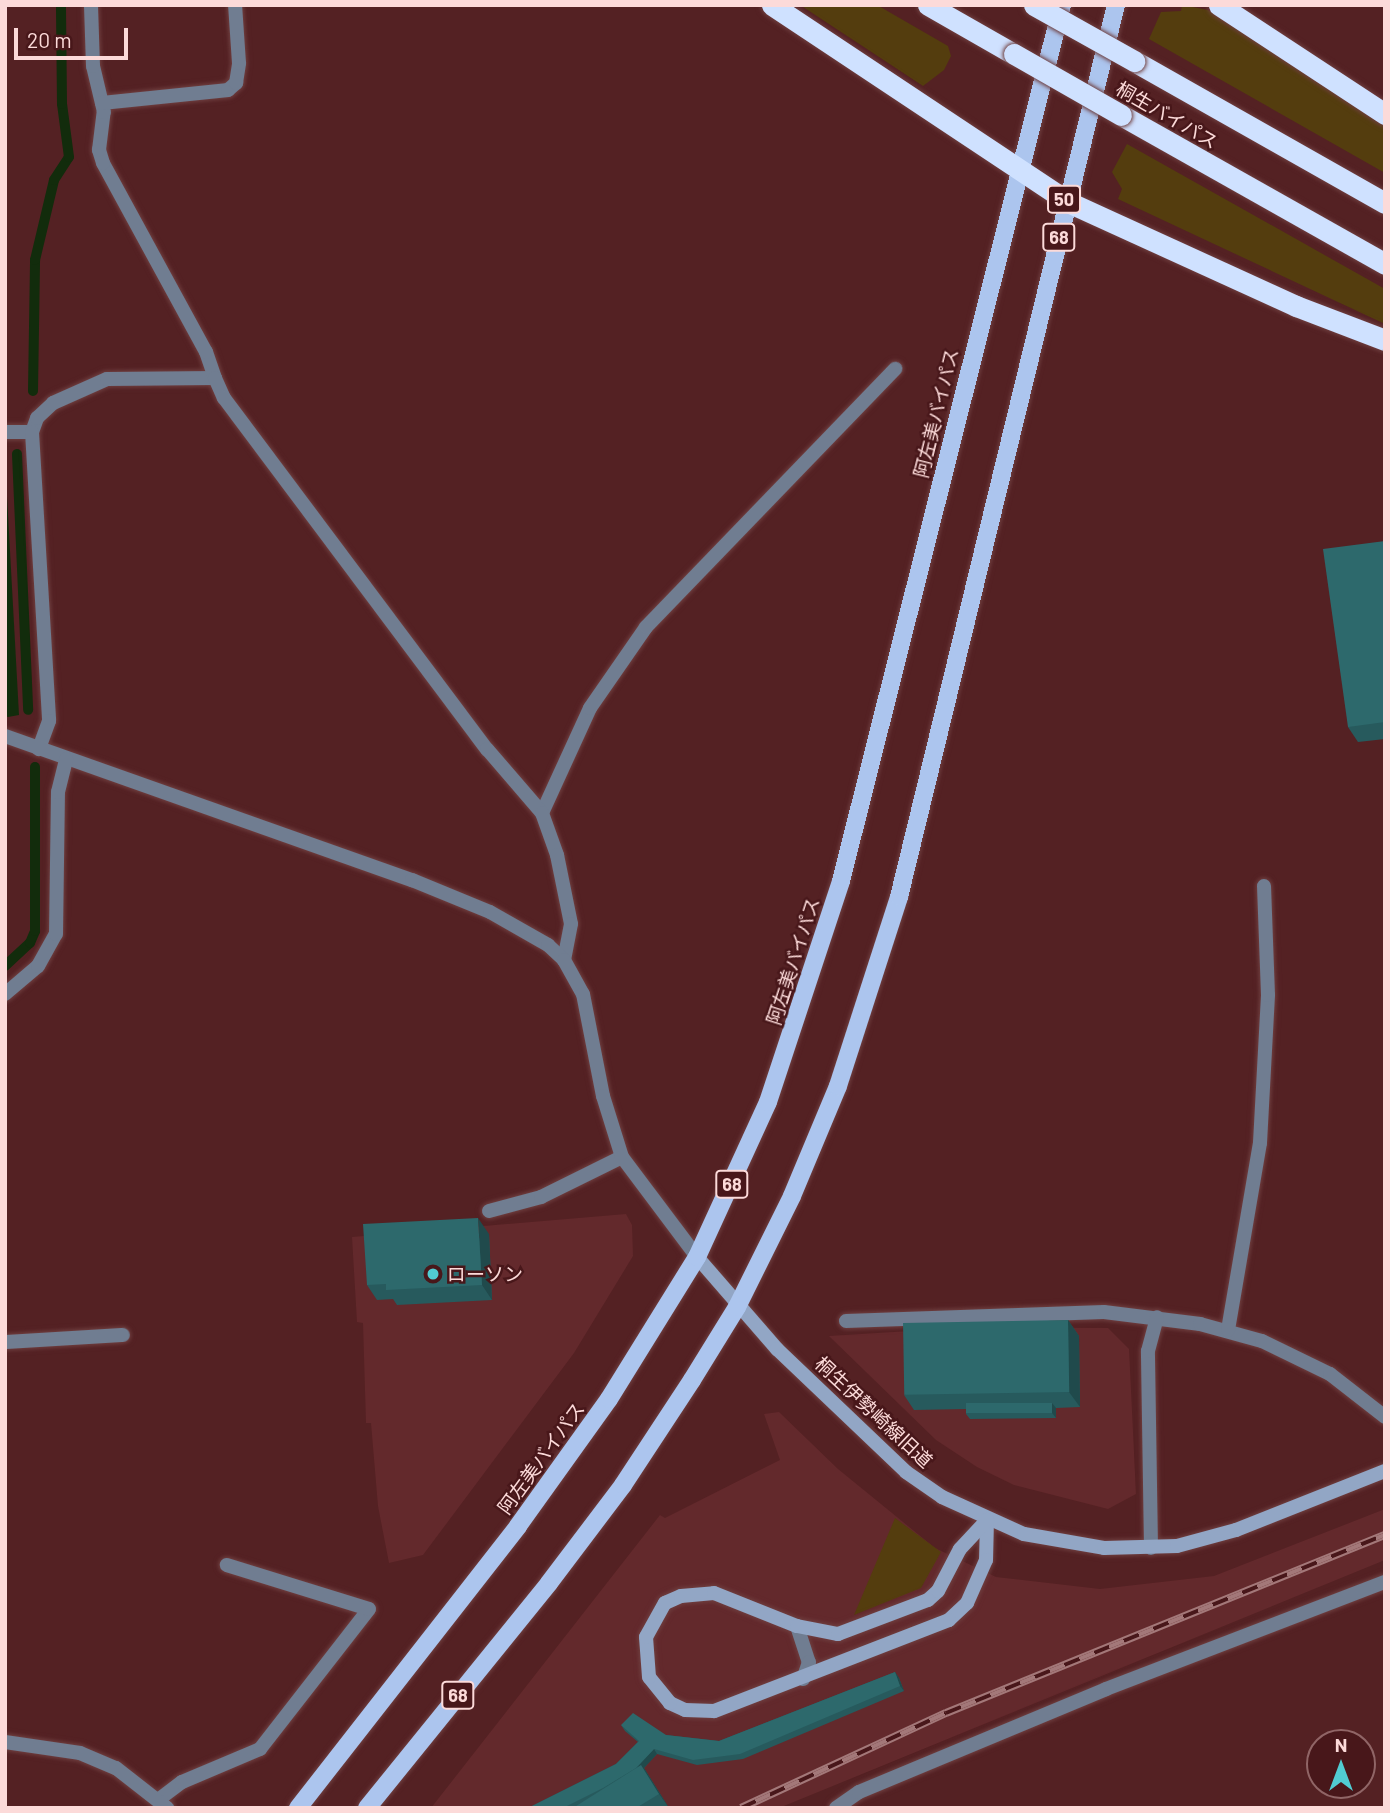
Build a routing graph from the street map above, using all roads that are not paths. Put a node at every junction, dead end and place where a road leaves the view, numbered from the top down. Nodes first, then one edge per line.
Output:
1 (91, 5) edge
2 (235, 5) edge
3 (772, 5) edge
4 (928, 5) edge
5 (1034, 5) edge
6 (1062, 5) edge
7 (1116, 5) edge
8 (1219, 5) edge
9 (102, 103) junction
10 (1385, 114) edge
11 (1020, 168) junction
12 (1068, 202) junction
13 (1385, 203) edge
14 (1385, 264) edge
15 (1385, 340) edge
16 (895, 369) dead end
17 (215, 377) junction
18 (5, 432) edge
19 (32, 432) junction
20 (5, 736) edge
21 (39, 748) junction
22 (66, 759) junction
23 (542, 813) junction
24 (1264, 886) dead end
25 (564, 960) junction
26 (5, 994) edge
27 (622, 1157) junction
28 (489, 1211) dead end
29 (697, 1257) junction
30 (737, 1307) junction
31 (1157, 1317) junction
32 (846, 1321) dead end
33 (1228, 1330) junction
34 (124, 1335) dead end
35 (5, 1342) edge
36 (1385, 1417) edge
37 (1385, 1471) edge
38 (987, 1520) junction
39 (1151, 1548) junction
40 (227, 1565) dead end
41 (1385, 1582) edge
42 (797, 1626) junction
43 (803, 1679) junction
44 (5, 1742) edge
45 (162, 1804) edge
46 (298, 1808) edge
47 (367, 1808) edge
48 (836, 1808) edge

1 - 9 street
2 - 9 street
3 - 11 highway, 50
4 - 14 highway, 桐生バイパス, bridge
5 - 13 highway, 桐生バイパス, bridge
6 - 11 main road, 阿左美バイパス / 68
7 - 12 main road, 68
8 - 10 highway
9 - 17 street
11 - 12 highway, 50
11 - 29 main road, 阿左美バイパス / 68
12 - 15 highway, 50
12 - 30 main road, 68
16 - 23 street
17 - 19 street
17 - 23 street
18 - 19 street
19 - 21 street
20 - 21 street
21 - 22 street
22 - 25 street
22 - 26 street
23 - 25 street
24 - 33 street
25 - 27 street
27 - 28 street
27 - 29 street
29 - 30 street, 桐生伊勢崎線旧道
29 - 46 main road, 阿左美バイパス / 68
30 - 38 street, 桐生伊勢崎線旧道
30 - 47 main road, 68
31 - 32 street
31 - 33 street
31 - 39 street
33 - 36 street
34 - 35 street
37 - 39 street, 桐生伊勢崎線旧道
38 - 39 street, 桐生伊勢崎線旧道
38 - 42 street
38 - 43 street
40 - 45 street
41 - 48 street
42 - 43 street
42 - 43 street
44 - 45 street

